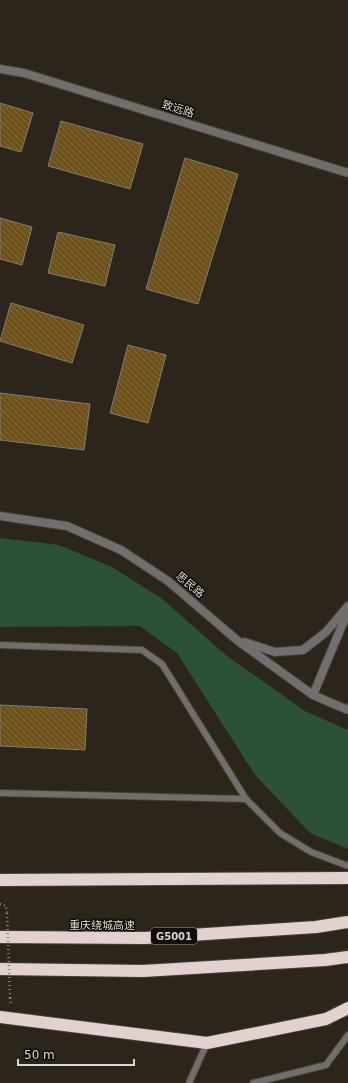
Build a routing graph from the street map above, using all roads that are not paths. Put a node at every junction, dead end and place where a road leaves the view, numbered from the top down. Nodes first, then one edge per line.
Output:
1 (0, 69) edge
2 (348, 173) edge
3 (0, 516) edge
4 (348, 606) edge
5 (348, 610) edge
6 (238, 640) junction
7 (0, 645) edge
8 (313, 695) junction
9 (348, 710) edge
10 (0, 793) edge
11 (246, 799) junction
12 (348, 866) edge
13 (348, 878) edge
14 (0, 880) edge
15 (348, 922) edge
16 (0, 937) edge
17 (348, 957) edge
18 (0, 969) edge
19 (348, 1008) edge
20 (0, 1017) edge
21 (348, 1035) edge
22 (207, 1043) junction
23 (189, 1083) edge
24 (253, 1083) edge

1 - 2 street, 致远路
3 - 6 street, 思民路
4 - 6 street
5 - 8 street
6 - 8 street, 思民路
7 - 11 lane
8 - 9 street, 思民路
10 - 11 lane
11 - 12 lane
13 - 14 highway
15 - 16 highway, 重庆绕城高速 / G5001
17 - 18 highway
19 - 22 highway
20 - 22 highway
21 - 24 lane
22 - 23 lane

